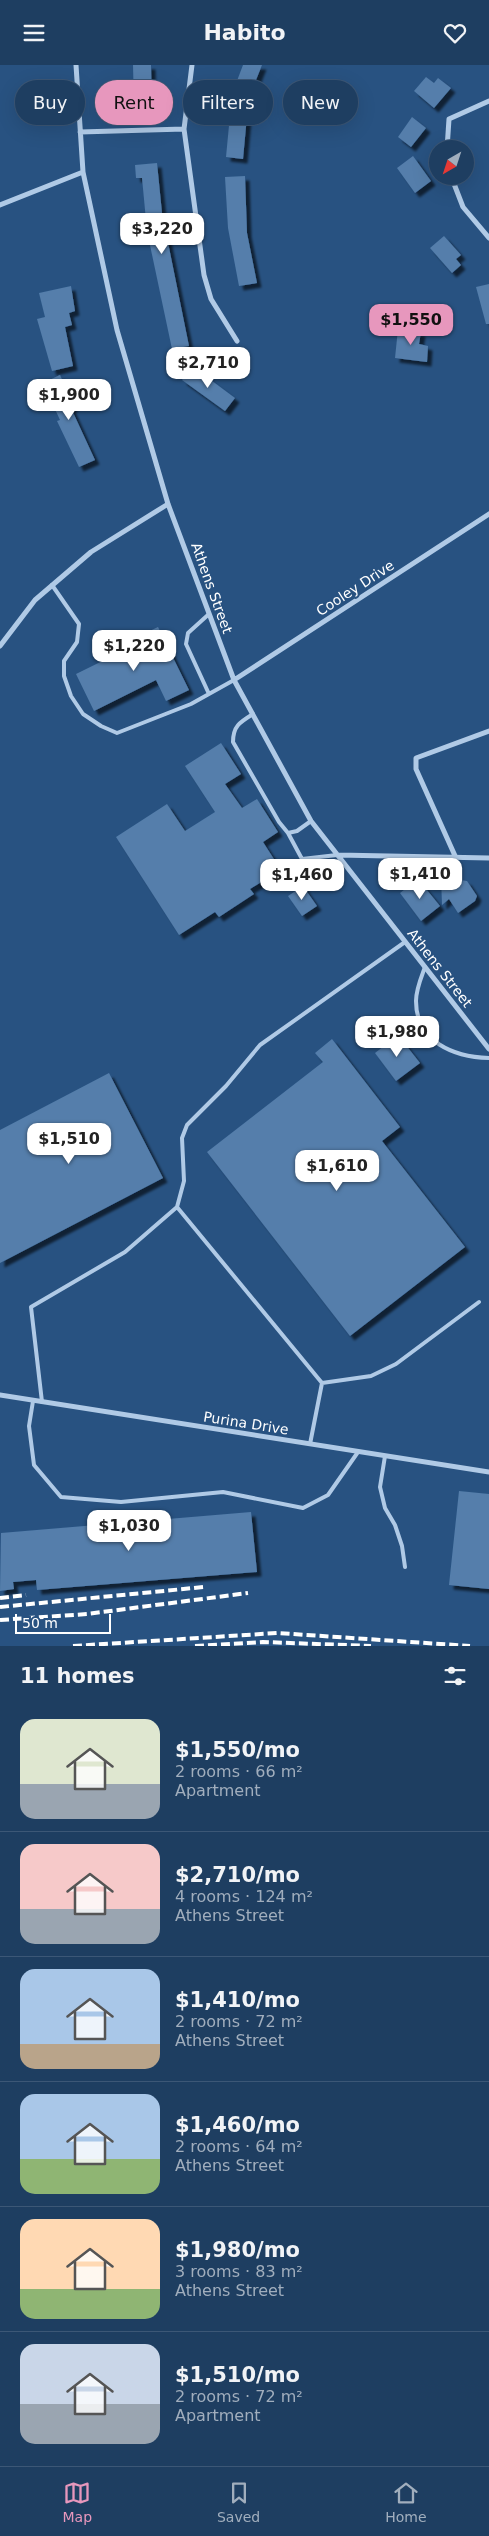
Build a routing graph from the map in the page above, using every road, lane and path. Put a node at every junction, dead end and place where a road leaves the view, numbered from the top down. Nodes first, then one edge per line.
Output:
1 (76, 65) edge
2 (192, 65) edge
3 (489, 101) edge
4 (184, 129) junction
5 (80, 132) junction
6 (448, 140) edge
7 (83, 172) junction
8 (454, 185) edge
9 (0, 205) edge
10 (489, 238) edge
11 (237, 341) dead end
12 (168, 504) junction
13 (489, 514) edge
14 (52, 585) junction
15 (210, 614) junction
16 (0, 646) edge
17 (234, 680) junction
18 (209, 694) junction
19 (253, 714) junction
20 (489, 731) edge
21 (311, 821) junction
22 (288, 833) junction
23 (338, 855) junction
24 (456, 858) junction
25 (489, 858) edge
26 (405, 942) junction
27 (425, 967) junction
28 (489, 1049) edge
29 (489, 1058) edge
30 (177, 1207) junction
31 (479, 1302) dead end
32 (322, 1383) junction
33 (0, 1395) edge
34 (33, 1401) junction
35 (42, 1402) junction
36 (310, 1445) junction
37 (358, 1452) junction
38 (385, 1456) junction
39 (489, 1472) edge
40 (405, 1567) dead end

1 - 5 street, Athens Street
2 - 4 street
3 - 6 street
4 - 5 street
4 - 11 street
5 - 7 street, Athens Street
7 - 9 street
7 - 12 street, Athens Street
8 - 10 street
12 - 14 street
12 - 15 street, Athens Street
13 - 17 street, Cooley Drive
14 - 16 street
14 - 18 lane
15 - 17 street, Athens Street
15 - 18 lane
17 - 18 lane
17 - 19 street, Athens Street
19 - 21 street, Athens Street
19 - 22 lane
20 - 24 street
21 - 22 lane
21 - 23 street, Athens Street
22 - 23 lane
23 - 24 street
23 - 26 street, Athens Street
24 - 25 street
26 - 27 street, Athens Street
26 - 30 lane
27 - 28 street, Athens Street
27 - 29 lane
30 - 32 lane
30 - 35 lane
31 - 32 lane
32 - 36 lane
33 - 34 street, Purina Drive
34 - 35 street, Purina Drive
34 - 37 lane
35 - 36 street, Purina Drive
36 - 37 street, Purina Drive
37 - 38 street, Purina Drive
38 - 39 street, Purina Drive
38 - 40 lane

